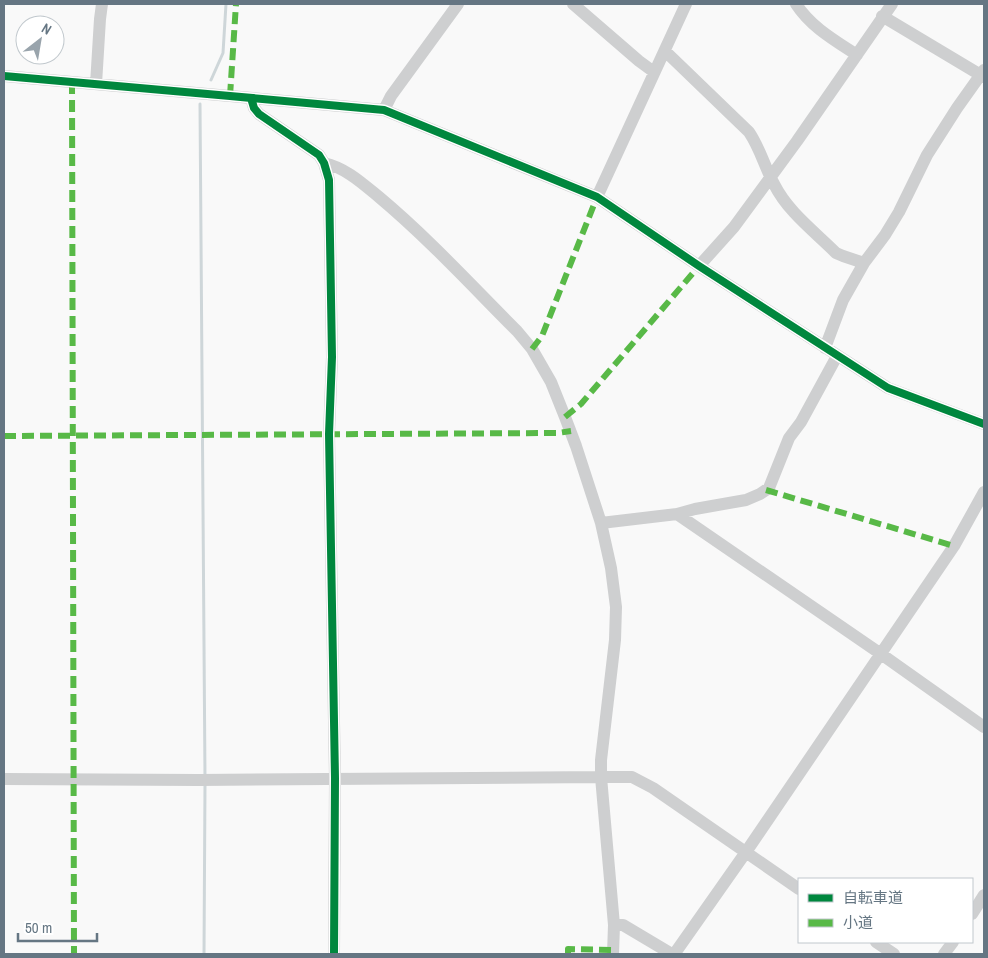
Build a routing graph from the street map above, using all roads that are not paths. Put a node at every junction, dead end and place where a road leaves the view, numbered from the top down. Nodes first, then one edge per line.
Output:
1 (102, 4) edge
2 (458, 4) edge
3 (573, 4) edge
4 (686, 4) edge
5 (892, 4) edge
6 (799, 5) edge
7 (882, 16) junction
8 (664, 51) junction
9 (857, 55) junction
10 (654, 72) junction
11 (983, 74) edge
12 (4, 76) edge
13 (96, 84) junction
14 (251, 98) junction
15 (384, 110) junction
16 (324, 163) junction
17 (770, 176) junction
18 (597, 197) junction
19 (864, 263) junction
20 (699, 266) junction
21 (825, 348) junction
22 (836, 356) junction
23 (984, 424) edge
24 (984, 492) edge
25 (677, 514) junction
26 (601, 523) junction
27 (881, 654) junction
28 (984, 726) edge
29 (601, 776) junction
30 (335, 778) junction
31 (4, 779) edge
32 (746, 852) junction
33 (798, 887) edge
34 (984, 895) edge
35 (973, 912) edge
36 (614, 925) junction
37 (878, 943) edge
38 (952, 943) edge
39 (334, 954) edge
40 (613, 954) edge
41 (894, 954) edge
42 (944, 954) edge

1 - 13 street
2 - 15 street
3 - 10 street
4 - 8 street
5 - 7 street
6 - 9 street
7 - 9 street
7 - 11 street
8 - 10 street
8 - 17 street
9 - 17 street
10 - 18 street
11 - 19 street
12 - 13 street
13 - 14 street
14 - 15 street
14 - 16 street
15 - 18 street
16 - 26 street
16 - 30 street
17 - 19 street
17 - 20 street
18 - 20 street
19 - 21 street
20 - 21 street
21 - 22 street
22 - 23 street
22 - 25 street
24 - 27 street
25 - 26 street
25 - 27 street
26 - 29 street
27 - 28 street
27 - 32 street
29 - 30 street
29 - 32 street
29 - 36 street
30 - 31 street
30 - 39 street
32 - 33 street
32 - 36 street
34 - 35 street
36 - 40 street
37 - 41 street
38 - 42 street

